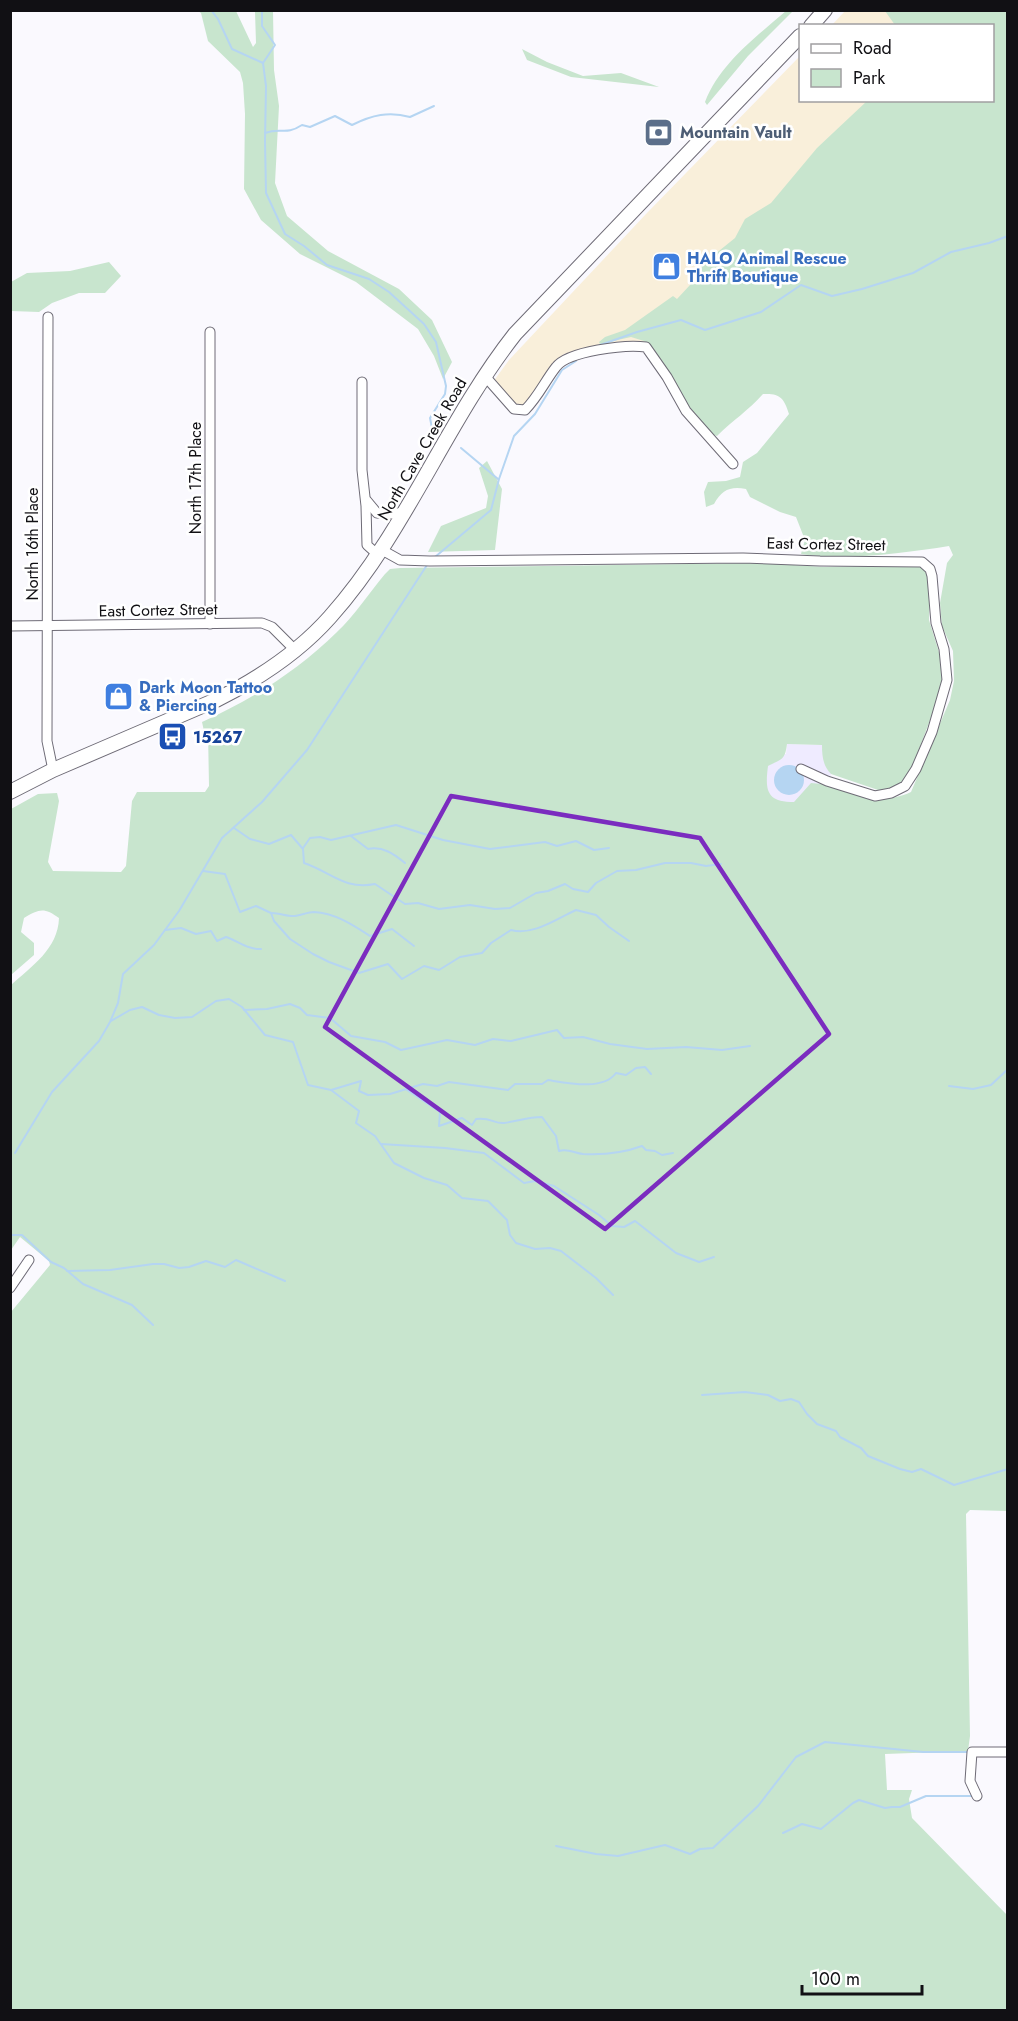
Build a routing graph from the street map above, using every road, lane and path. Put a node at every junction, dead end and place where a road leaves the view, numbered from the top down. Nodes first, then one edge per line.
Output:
1 (825, 10) edge
2 (813, 24) edge
3 (799, 38) edge
4 (48, 317) dead end
5 (210, 332) dead end
6 (484, 375) junction
7 (362, 382) dead end
8 (733, 464) dead end
9 (366, 499) junction
10 (405, 512) junction
11 (380, 552) junction
12 (210, 624) junction
13 (10, 626) edge
14 (46, 626) junction
15 (295, 650) junction
16 (53, 770) junction
17 (801, 770) dead end
18 (10, 792) edge
19 (29, 1260) dead end
20 (10, 1288) edge
21 (1008, 1752) edge
22 (977, 1796) dead end

1 - 2 main road
3 - 6 main road, North Cave Creek Road
4 - 14 street, North 16th Place
5 - 12 street, North 17th Place
6 - 8 street
6 - 10 main road, North Cave Creek Road
7 - 9 street
9 - 10 street
9 - 11 street
10 - 11 main road, North Cave Creek Road
11 - 15 main road, North Cave Creek Road
11 - 17 street, East Cortez Street
12 - 14 street, East Cortez Street
12 - 15 street, East Cortez Street
13 - 14 street, East Cortez Street
14 - 16 street, North 16th Place
15 - 16 main road, North Cave Creek Road
16 - 18 main road, North Cave Creek Road
19 - 20 street
21 - 22 street

